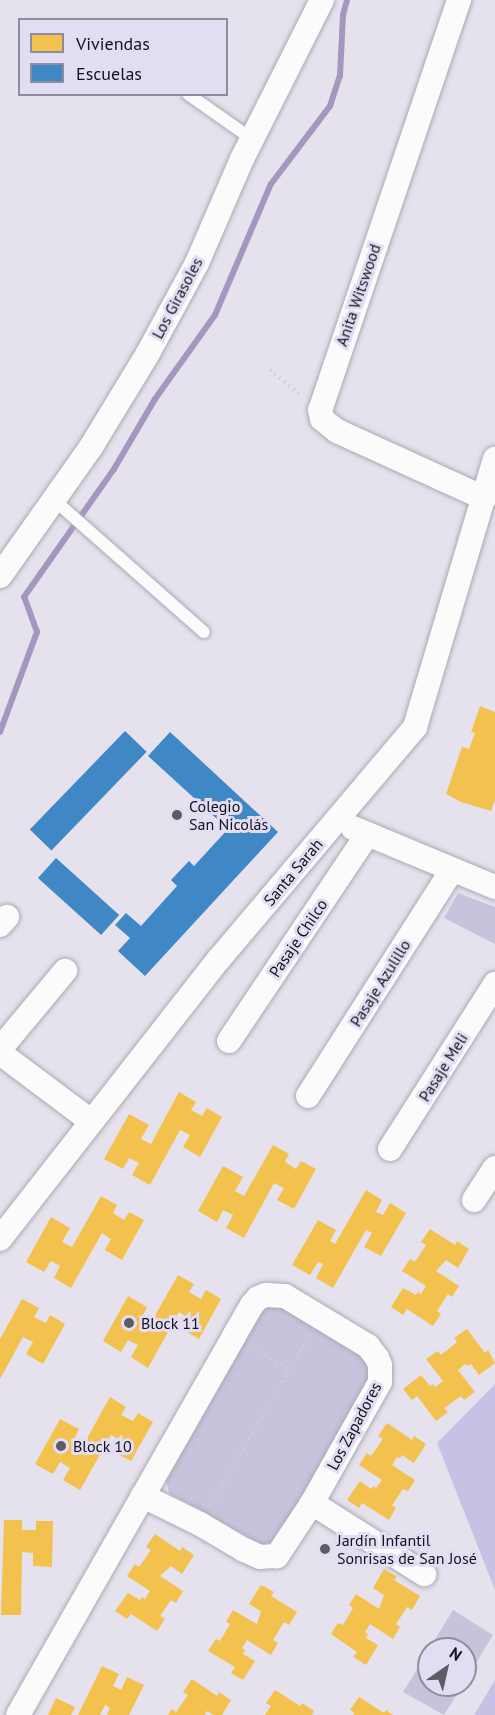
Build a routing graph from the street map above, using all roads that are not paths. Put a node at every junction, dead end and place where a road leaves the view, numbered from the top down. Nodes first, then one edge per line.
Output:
1 (322, 0) edge
2 (459, 0) edge
3 (192, 96) edge
4 (252, 139) junction
5 (495, 459) edge
6 (484, 498) junction
7 (53, 499) junction
8 (0, 576) edge
9 (204, 632) dead end
10 (337, 820) junction
11 (366, 836) junction
12 (452, 870) junction
13 (495, 887) edge
14 (65, 971) dead end
15 (495, 984) edge
16 (229, 1041) dead end
17 (0, 1051) edge
18 (308, 1096) dead end
19 (91, 1121) junction
20 (390, 1149) dead end
21 (495, 1168) edge
22 (474, 1200) dead end
23 (0, 1239) edge
24 (143, 1496) junction
25 (312, 1503) junction
26 (424, 1574) dead end
27 (18, 1715) edge

1 - 4 street, Los Girasoles
2 - 6 street, Anita Witswood
3 - 4 lane
4 - 7 street, Los Girasoles
5 - 6 street, Santa Sarah
6 - 10 street, Santa Sarah
7 - 8 street, Los Girasoles
7 - 9 lane
10 - 11 street
10 - 19 street, Santa Sarah
11 - 12 street
11 - 16 street, Pasaje Chilco
12 - 13 street
12 - 18 street, Pasaje Azulillo
14 - 17 street
15 - 20 street, Pasaje Meli
17 - 19 street
19 - 23 street, Santa Sarah
21 - 22 street
24 - 25 street, Los Zapadores
24 - 25 street, Los Zapadores
24 - 27 street, Los Zapadores
25 - 26 street

